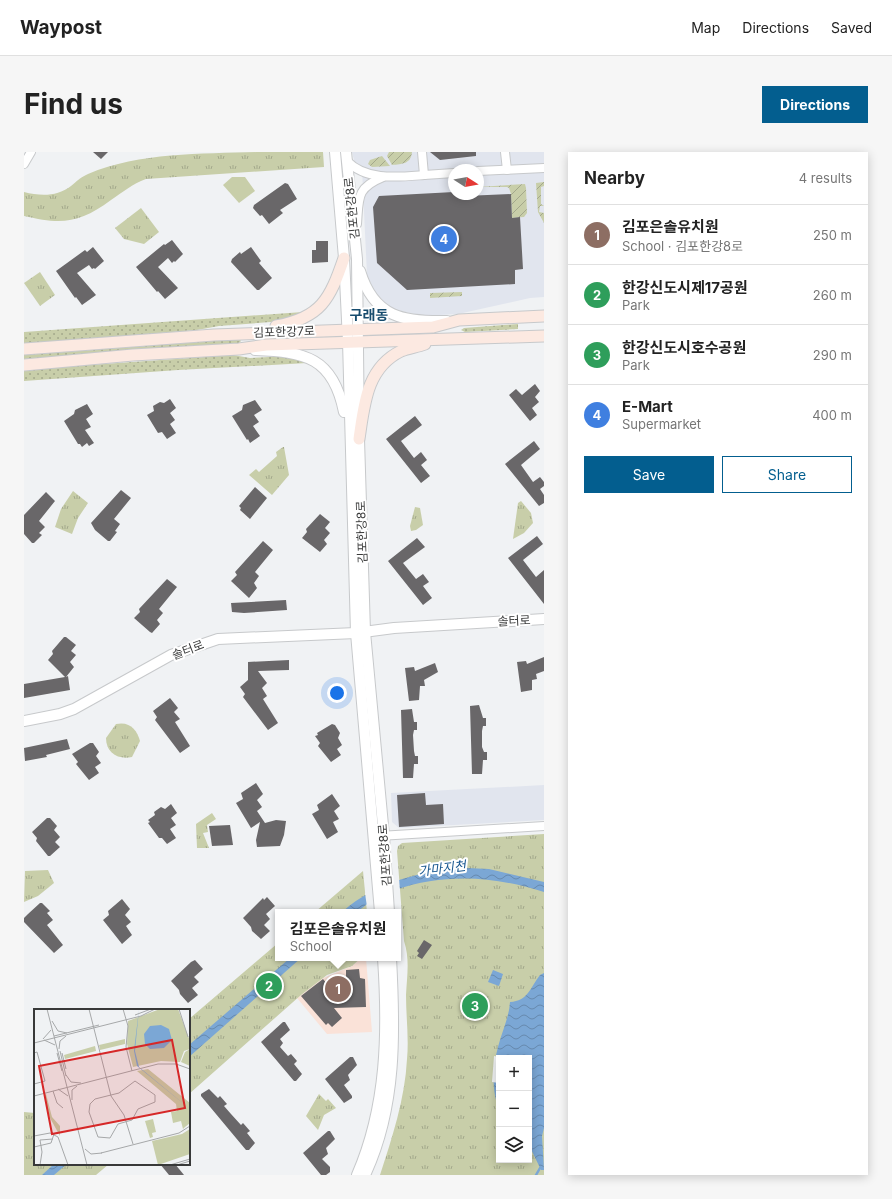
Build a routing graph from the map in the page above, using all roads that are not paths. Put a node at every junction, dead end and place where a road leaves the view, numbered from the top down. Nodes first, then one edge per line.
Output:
1 (31, 152) edge
2 (335, 152) edge
3 (422, 152) edge
4 (506, 152) edge
5 (346, 156) edge
6 (24, 164) edge
7 (544, 168) edge
8 (506, 170) junction
9 (484, 171) edge
10 (448, 173) edge
11 (424, 175) junction
12 (384, 177) junction
13 (355, 237) junction
14 (344, 258) junction
15 (357, 259) junction
16 (544, 316) edge
17 (459, 320) junction
18 (352, 329) junction
19 (214, 335) junction
20 (544, 336) edge
21 (451, 339) junction
22 (353, 341) junction
23 (239, 349) junction
24 (24, 350) edge
25 (24, 365) edge
26 (354, 440) junction
27 (544, 619) edge
28 (544, 626) edge
29 (360, 632) junction
30 (24, 721) edge
31 (544, 826) edge
32 (379, 836) junction
33 (381, 869) junction
34 (380, 909) edge
35 (388, 909) edge
36 (383, 961) edge
37 (391, 961) edge
38 (357, 1175) edge
39 (365, 1175) edge

1 - 6 street
2 - 14 street, 김포한강8로
3 - 11 street
4 - 8 street
5 - 12 street
5 - 13 street, 김포한강8로
7 - 8 street
8 - 9 street
10 - 11 street
11 - 12 street
12 - 13 street
13 - 15 street, 김포한강8로
14 - 18 street, 김포한강8로
14 - 19 main road
15 - 17 street
15 - 18 street, 김포한강8로
16 - 17 main road, 김포한강7로
17 - 18 main road, 김포한강7로
18 - 19 main road, 김포한강7로
18 - 22 street, 김포한강8로
19 - 24 main road, 김포한강7로
20 - 21 main road, 김포한강7로
21 - 22 main road, 김포한강7로
21 - 26 main road
22 - 23 main road, 김포한강7로
22 - 26 street, 김포한강8로
23 - 25 main road, 김포한강7로
23 - 26 street
26 - 29 street, 김포한강8로
27 - 29 street, 솔터로
28 - 29 street, 솔터로
29 - 30 street, 솔터로
29 - 32 street, 김포한강8로
31 - 32 street
32 - 33 street, 김포한강8로
33 - 34 street, 김포한강8로
33 - 35 street, 김포한강8로
36 - 38 street
37 - 39 street

